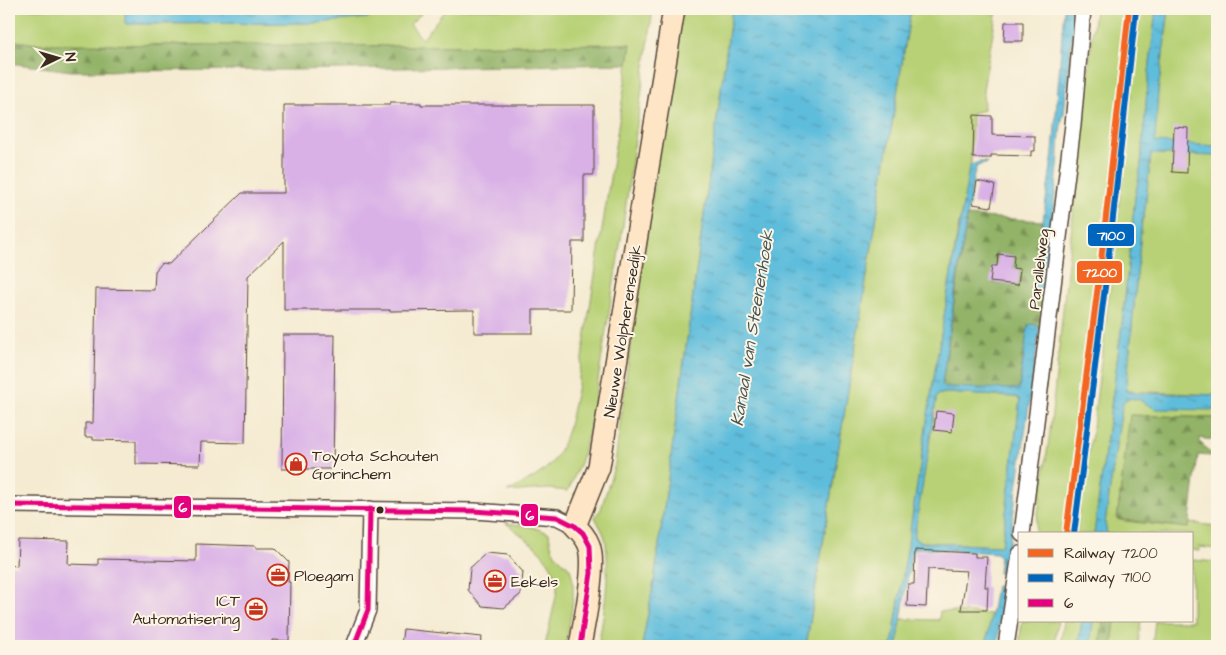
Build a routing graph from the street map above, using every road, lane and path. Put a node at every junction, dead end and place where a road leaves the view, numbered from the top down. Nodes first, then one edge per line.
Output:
1 (674, 9) edge
2 (1083, 9) edge
3 (9, 505) edge
4 (370, 509) junction
5 (566, 521) junction
6 (1022, 532) edge
7 (1018, 567) edge
8 (354, 646) edge
9 (580, 646) edge
10 (1006, 646) edge

1 - 5 street, Nieuwe Wolpherensedijk
2 - 6 street, Parallelweg
3 - 4 street
4 - 5 street
4 - 8 street
5 - 9 street
7 - 10 street

